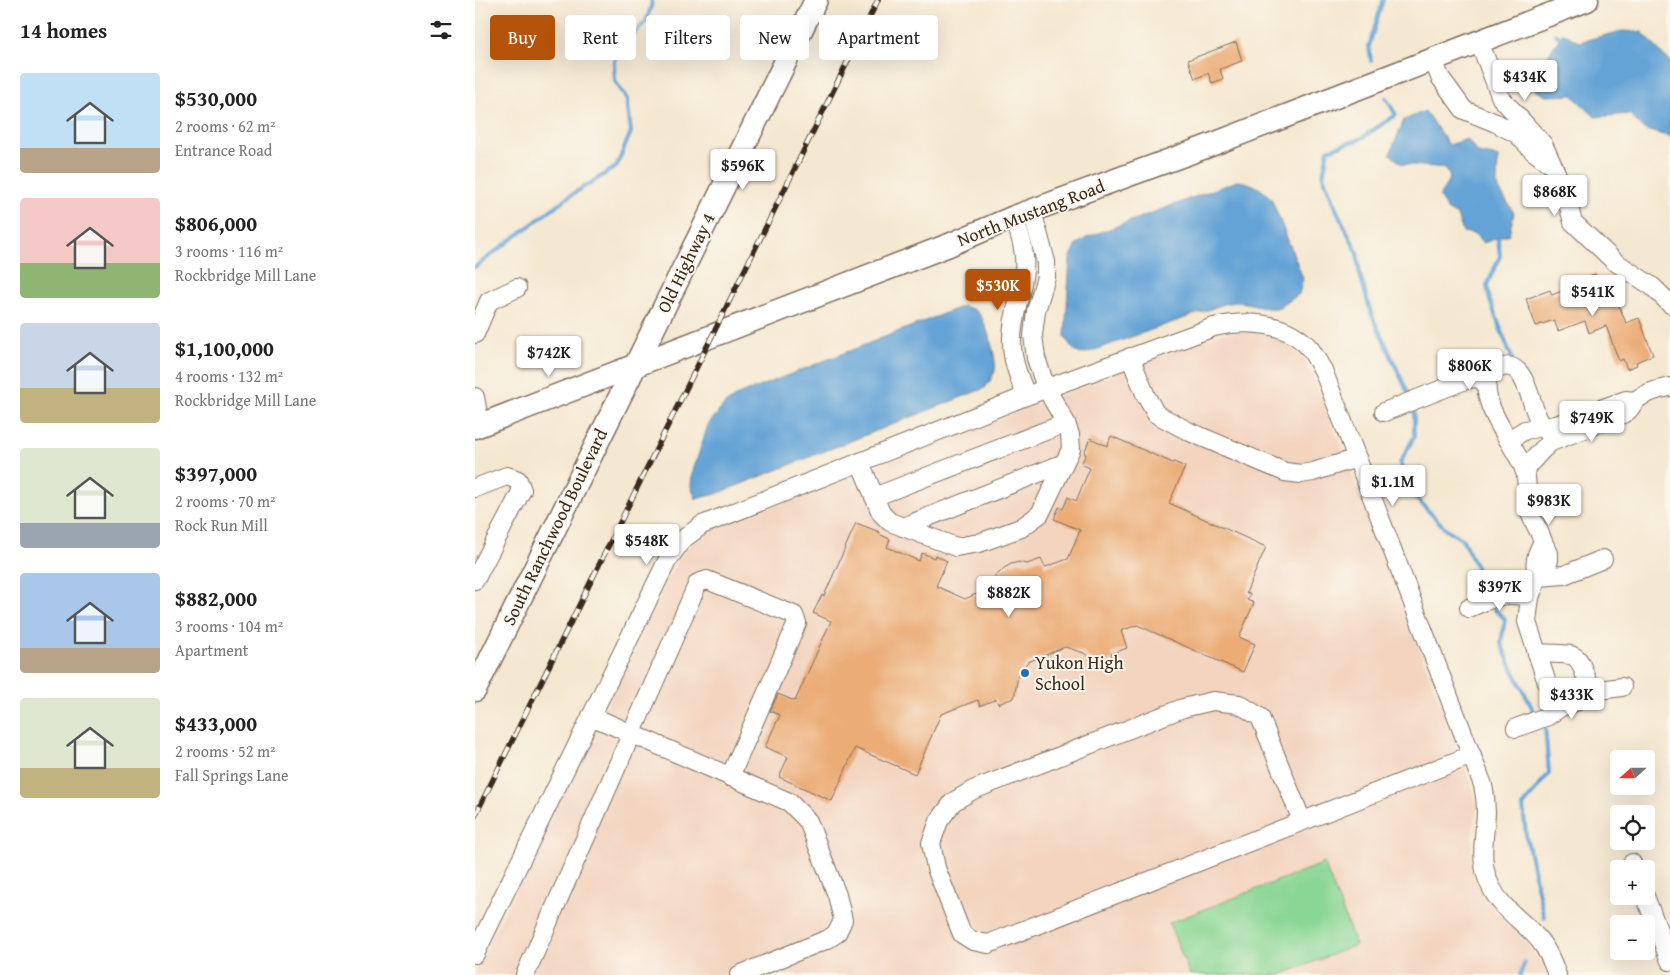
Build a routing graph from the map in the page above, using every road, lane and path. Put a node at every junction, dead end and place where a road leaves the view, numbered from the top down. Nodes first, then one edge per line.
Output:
1 (816, 0) edge
2 (1587, 0) edge
3 (1479, 41) junction
4 (1433, 59) junction
5 (1510, 121) junction
6 (1023, 214) junction
7 (1641, 273) junction
8 (517, 288) dead end
9 (1670, 288) edge
10 (1670, 304) edge
11 (475, 334) edge
12 (1130, 358) junction
13 (635, 365) junction
14 (1486, 382) junction
15 (1670, 387) edge
16 (1046, 388) junction
17 (1026, 396) junction
18 (475, 397) edge
19 (1384, 412) dead end
20 (1066, 423) junction
21 (478, 426) edge
22 (1549, 434) junction
23 (1509, 440) junction
24 (1357, 458) junction
25 (860, 462) junction
26 (1064, 463) junction
27 (1524, 470) junction
28 (475, 488) edge
29 (874, 497) junction
30 (903, 527) junction
31 (1603, 559) dead end
32 (1538, 577) junction
33 (475, 580) edge
34 (1530, 596) junction
35 (1469, 608) dead end
36 (1537, 652) junction
37 (481, 661) edge
38 (1622, 687) dead end
39 (475, 690) edge
40 (1591, 690) junction
41 (1561, 707) junction
42 (591, 716) junction
43 (1516, 728) dead end
44 (631, 733) junction
45 (1472, 756) junction
46 (730, 777) junction
47 (1302, 821) junction
48 (1649, 905) edge
49 (475, 954) edge
50 (1670, 960) edge
51 (525, 975) edge
52 (739, 975) edge
53 (1557, 975) edge

1 - 13 main road, Old Highway 4
2 - 3 main road, North Mustang Road
3 - 4 main road, North Mustang Road
3 - 5 street
4 - 5 street
4 - 6 main road, North Mustang Road
5 - 7 street
6 - 13 main road, North Mustang Road
6 - 16 street
6 - 17 street
7 - 9 street
7 - 10 street
8 - 11 street
12 - 16 street
12 - 24 street
12 - 24 street
13 - 21 main road, North Mustang Road
13 - 37 main road, South Ranchwood Boulevard
14 - 19 street
14 - 22 street
14 - 23 street
15 - 22 street
16 - 17 street
16 - 20 street
17 - 25 street
18 - 21 street
20 - 26 street
20 - 29 street
22 - 23 street
22 - 27 street
23 - 27 street
24 - 45 street
25 - 29 street
25 - 42 street
26 - 30 street
26 - 30 street
27 - 32 street
28 - 33 street
29 - 30 street
31 - 32 street
32 - 34 street
34 - 35 street
34 - 36 street
36 - 40 street
36 - 41 street
37 - 39 main road, South Ranchwood Boulevard
38 - 40 street
40 - 41 street
41 - 43 street
42 - 44 street
42 - 49 street
44 - 46 street
44 - 46 street
44 - 51 street
45 - 47 street
45 - 53 street
46 - 52 street
47 - 47 street
48 - 50 street

